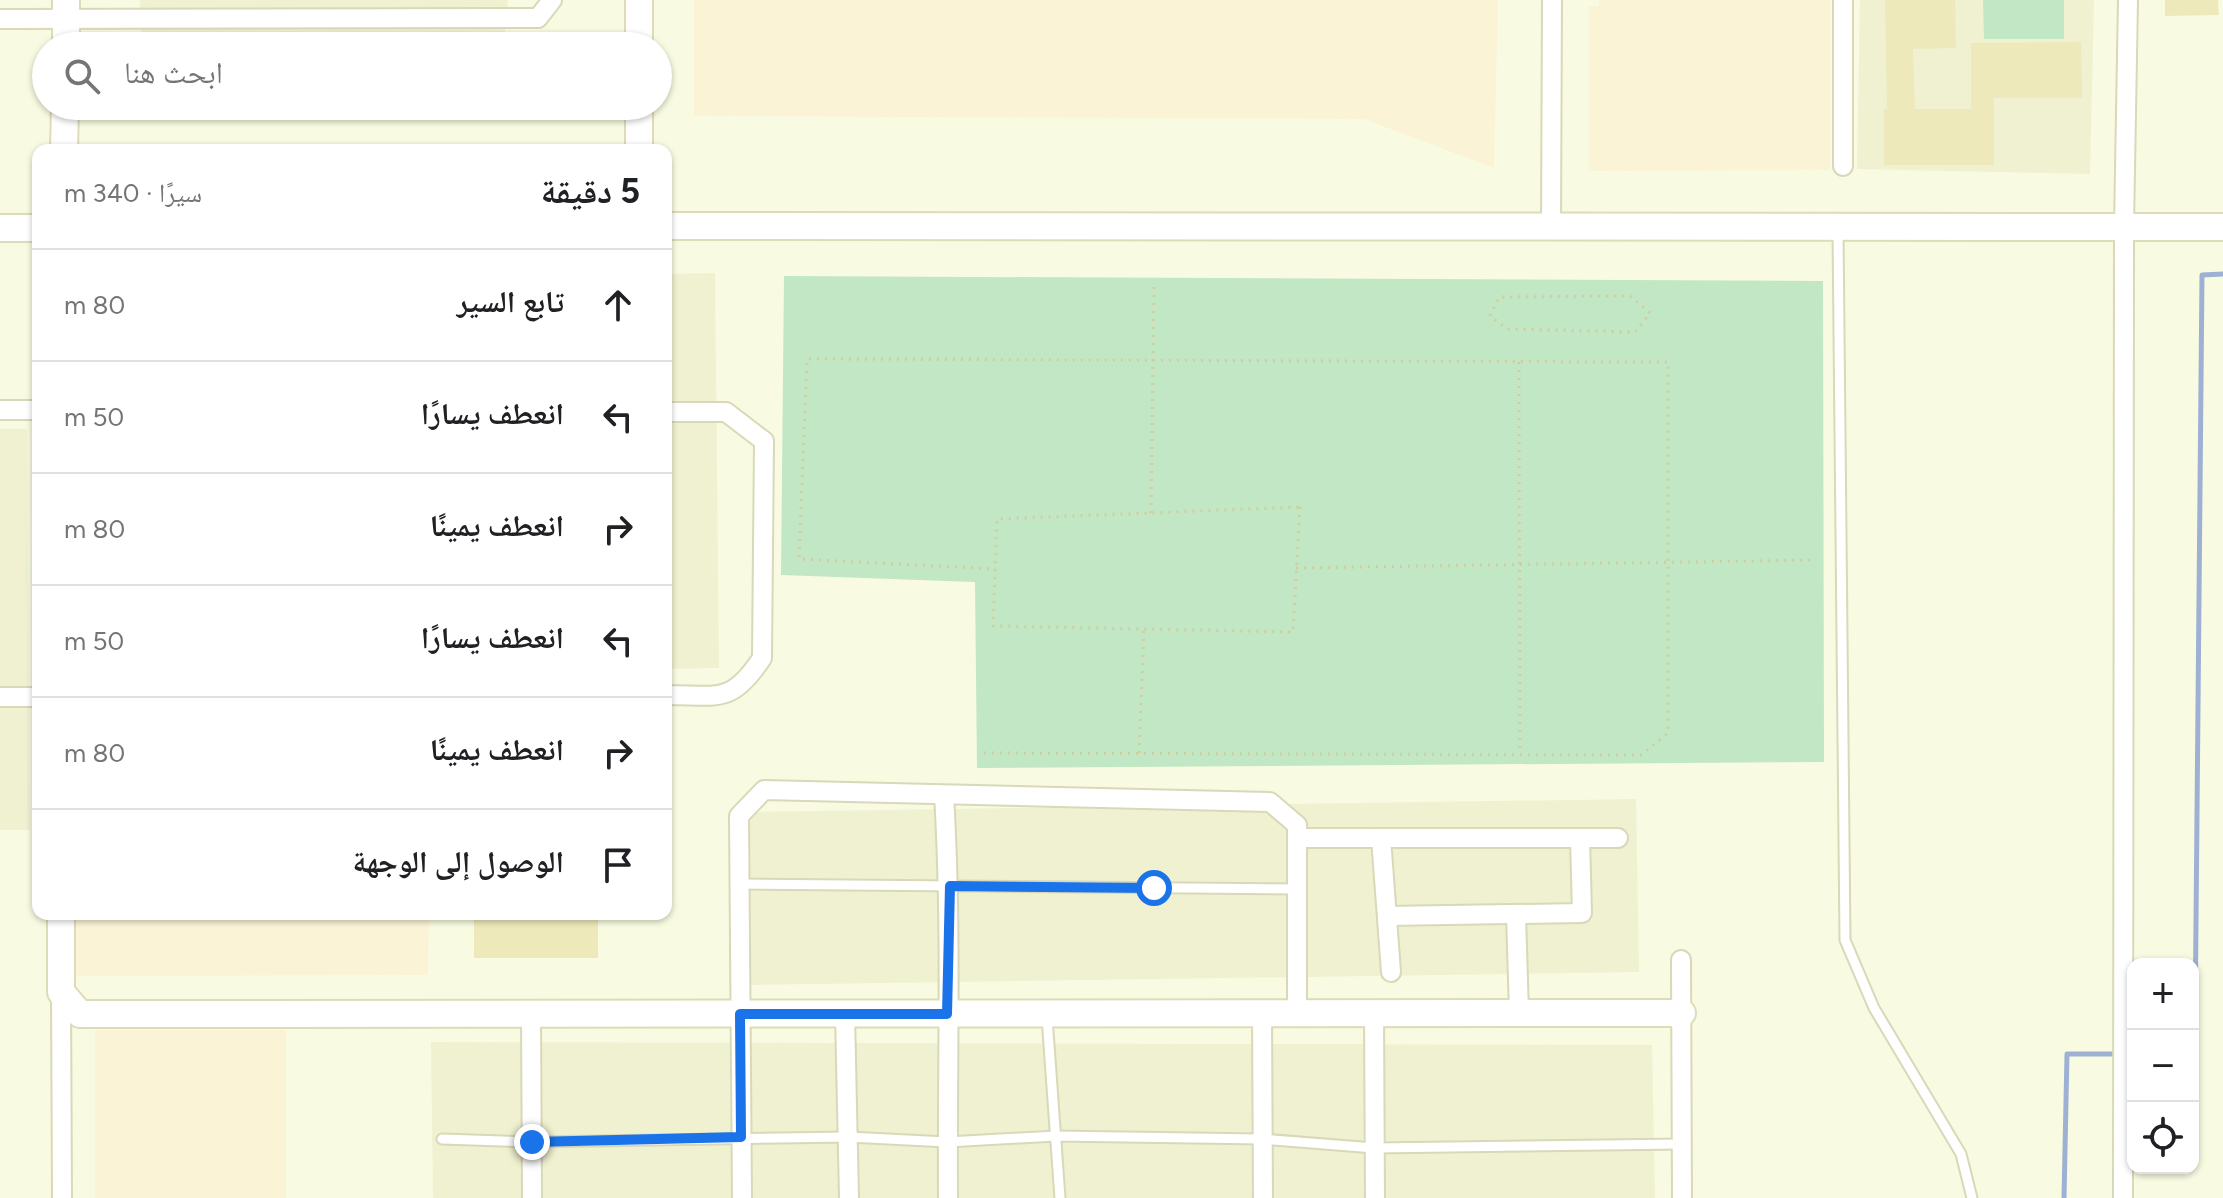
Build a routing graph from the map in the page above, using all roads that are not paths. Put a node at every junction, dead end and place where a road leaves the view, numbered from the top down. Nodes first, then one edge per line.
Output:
1 (14, 0) edge
2 (552, 0) edge
3 (639, 0) edge
4 (1552, 0) edge
5 (1843, 0) edge
6 (2128, 0) edge
7 (66, 9) edge
8 (8, 19) edge
9 (66, 32) edge
10 (639, 32) edge
11 (65, 120) edge
12 (639, 120) edge
13 (64, 144) edge
14 (639, 144) edge
15 (1843, 166) dead end
16 (672, 226) edge
17 (1551, 226) junction
18 (2124, 226) junction
19 (1838, 227) junction
20 (2223, 227) edge
21 (0, 228) edge
22 (32, 228) edge
23 (0, 410) edge
24 (32, 410) edge
25 (672, 412) edge
26 (672, 695) edge
27 (0, 697) edge
28 (32, 697) edge
29 (944, 795) junction
30 (1297, 838) junction
31 (1381, 838) junction
32 (1580, 838) junction
33 (1618, 838) dead end
34 (739, 884) junction
35 (950, 886) junction
36 (1297, 889) junction
37 (1516, 915) junction
38 (1387, 916) junction
39 (61, 920) edge
40 (1681, 960) dead end
41 (1391, 972) dead end
42 (61, 992) junction
43 (1046, 1013) junction
44 (1262, 1013) junction
45 (1297, 1013) junction
46 (1374, 1013) junction
47 (1519, 1013) junction
48 (1682, 1013) junction
49 (531, 1014) junction
50 (740, 1014) junction
51 (845, 1014) junction
52 (947, 1014) junction
53 (1056, 1136) junction
54 (741, 1137) junction
55 (848, 1137) junction
56 (442, 1139) dead end
57 (1262, 1139) junction
58 (532, 1142) junction
59 (947, 1142) junction
60 (1682, 1144) junction
61 (1374, 1148) junction
62 (62, 1198) edge
63 (532, 1198) edge
64 (742, 1198) edge
65 (849, 1198) edge
66 (948, 1198) edge
67 (1060, 1198) edge
68 (1263, 1198) edge
69 (1375, 1198) edge
70 (1682, 1198) edge
71 (1972, 1198) edge
72 (2123, 1198) edge

1 - 8 street
2 - 7 street
3 - 10 street
4 - 17 street
5 - 15 street
6 - 18 street
7 - 8 street
7 - 9 street
11 - 13 street
12 - 14 street
16 - 17 street
17 - 19 street
18 - 19 street
18 - 20 street
18 - 72 street
19 - 71 lane
21 - 22 street
23 - 24 street
25 - 26 street
27 - 28 street
29 - 30 street
29 - 34 street
29 - 35 street
30 - 31 street
30 - 36 street
31 - 32 street
31 - 38 street
32 - 33 street
32 - 37 street
34 - 35 lane
34 - 50 street
35 - 36 lane
35 - 52 street
36 - 45 street
37 - 38 street
37 - 47 street
38 - 41 street
39 - 42 street
40 - 48 street
42 - 49 street
42 - 62 street
43 - 44 street
43 - 52 street
43 - 53 lane
44 - 45 street
44 - 57 street
45 - 46 street
46 - 47 street
46 - 61 street
47 - 48 street
48 - 60 street
49 - 50 street
49 - 58 street
50 - 51 street
50 - 54 street
51 - 52 street
51 - 55 street
52 - 59 street
53 - 57 lane
53 - 59 lane
53 - 67 lane
54 - 55 lane
54 - 58 lane
54 - 64 street
55 - 59 lane
55 - 65 street
56 - 58 lane
57 - 61 lane
57 - 68 street
58 - 63 street
59 - 66 street
60 - 61 lane
60 - 70 street
61 - 69 street

